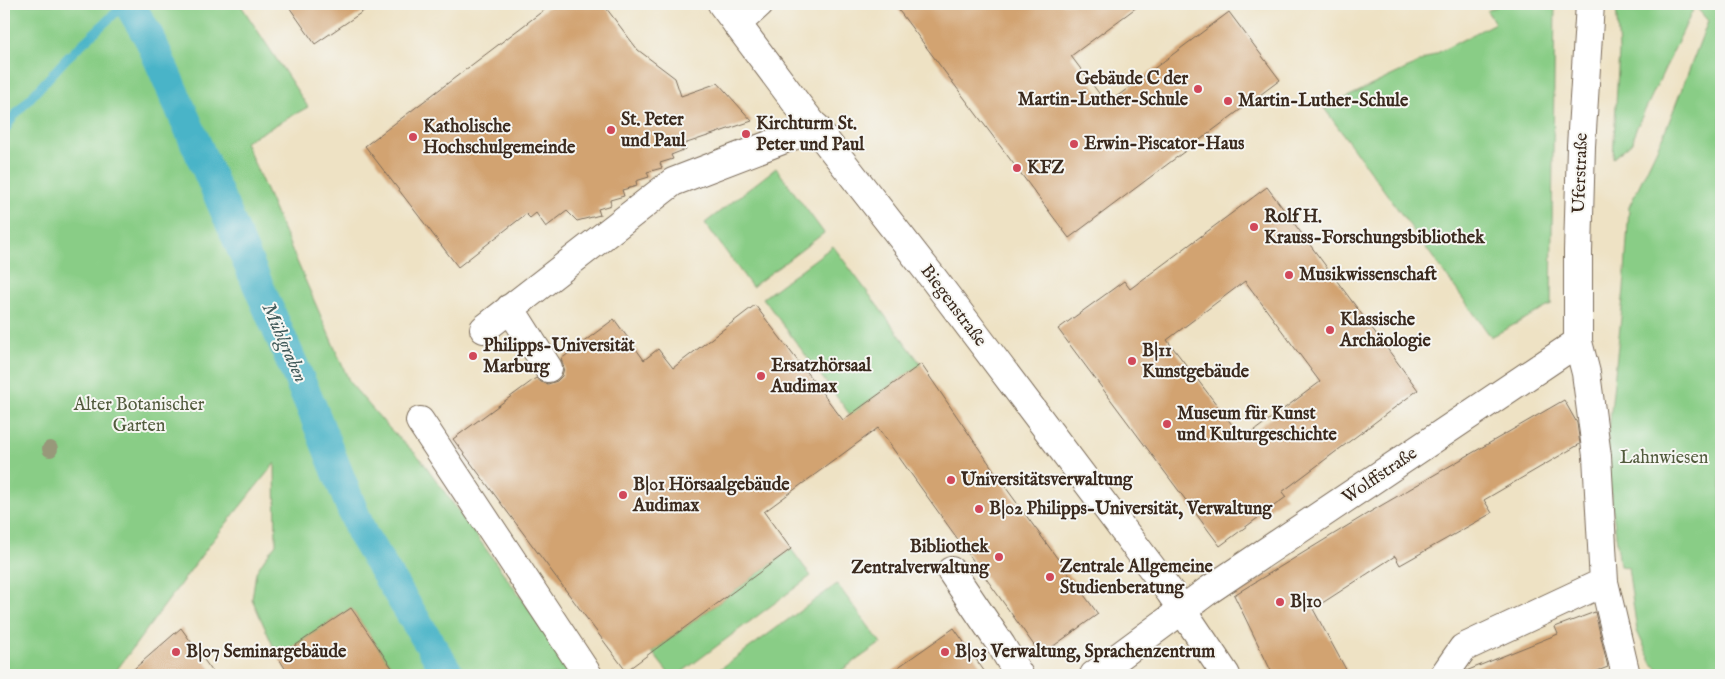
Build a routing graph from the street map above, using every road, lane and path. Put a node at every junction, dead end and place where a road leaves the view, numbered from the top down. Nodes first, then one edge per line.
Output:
1 (759, 4) edge
2 (1590, 4) edge
3 (729, 14) edge
4 (816, 127) junction
5 (510, 308) junction
6 (484, 329) dead end
7 (1578, 342) junction
8 (548, 368) dead end
9 (420, 421) dead end
10 (951, 571) dead end
11 (1604, 582) junction
12 (1182, 610) junction
13 (588, 675) edge
14 (1019, 675) edge
15 (1094, 675) edge
16 (1226, 675) edge
17 (1444, 675) edge
18 (1626, 675) edge

1 - 3 street
2 - 7 street, Uferstraße
3 - 4 street, Biegenstraße
4 - 5 street
4 - 12 street, Biegenstraße
5 - 6 street
5 - 8 street
7 - 11 street, Uferstraße
7 - 12 street, Wolffstraße
9 - 13 street
10 - 14 street
11 - 17 street
11 - 18 street, Uferstraße
12 - 15 street
12 - 16 street, Biegenstraße

